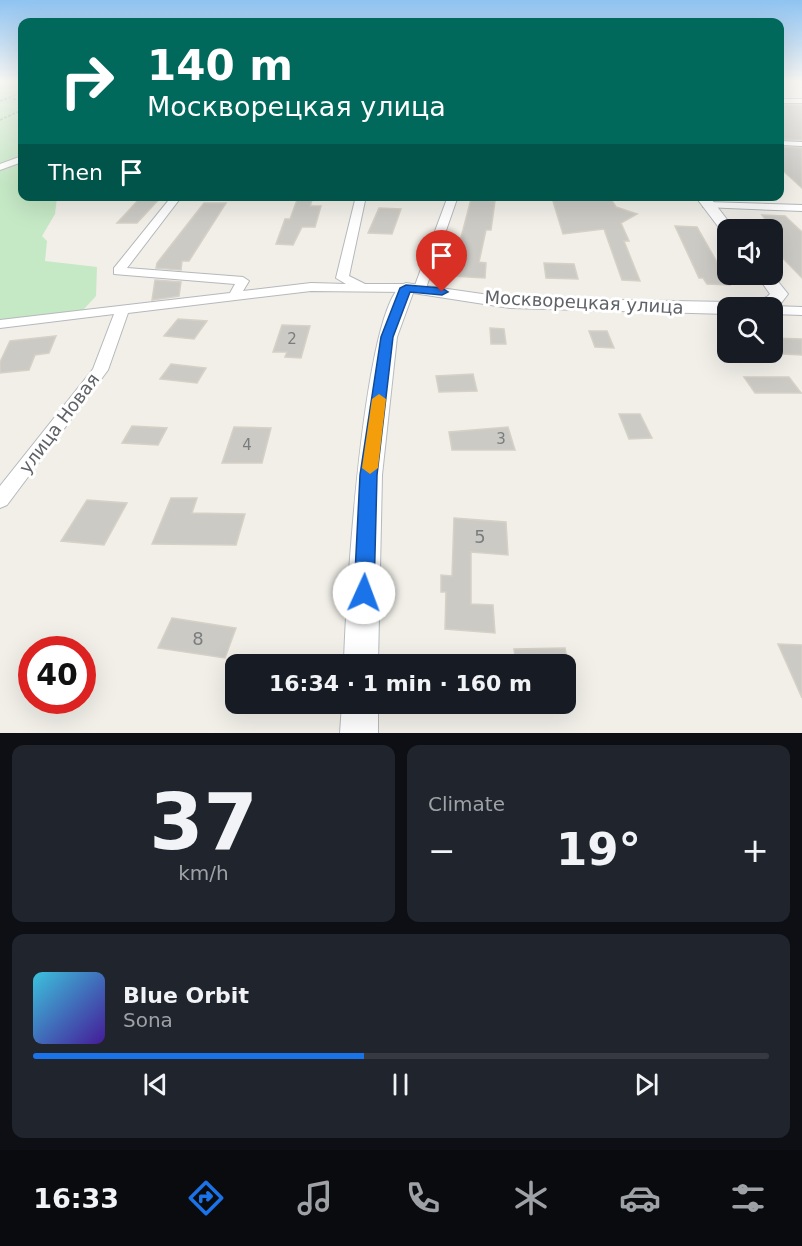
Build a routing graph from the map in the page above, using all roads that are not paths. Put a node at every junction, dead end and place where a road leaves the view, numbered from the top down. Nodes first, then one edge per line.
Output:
1 (784, 143) edge
2 (802, 144) edge
3 (18, 160) edge
4 (0, 167) edge
5 (174, 201) edge
6 (360, 201) edge
7 (451, 201) edge
8 (704, 201) edge
9 (802, 208) edge
10 (719, 219) edge
11 (413, 288) junction
12 (370, 289) junction
13 (234, 296) junction
14 (123, 308) junction
15 (717, 308) edge
16 (783, 310) edge
17 (802, 311) edge
18 (0, 324) edge
19 (0, 500) edge
20 (361, 654) edge
21 (360, 714) edge
22 (359, 733) edge

1 - 2 street
3 - 4 street
5 - 13 street
6 - 12 street
7 - 11 street
8 - 9 street
8 - 10 street
11 - 12 street
11 - 15 street, Москворецкая улица
11 - 20 street
12 - 13 street
13 - 14 street
14 - 18 street
14 - 19 street, улица Новая
16 - 17 street
21 - 22 street

